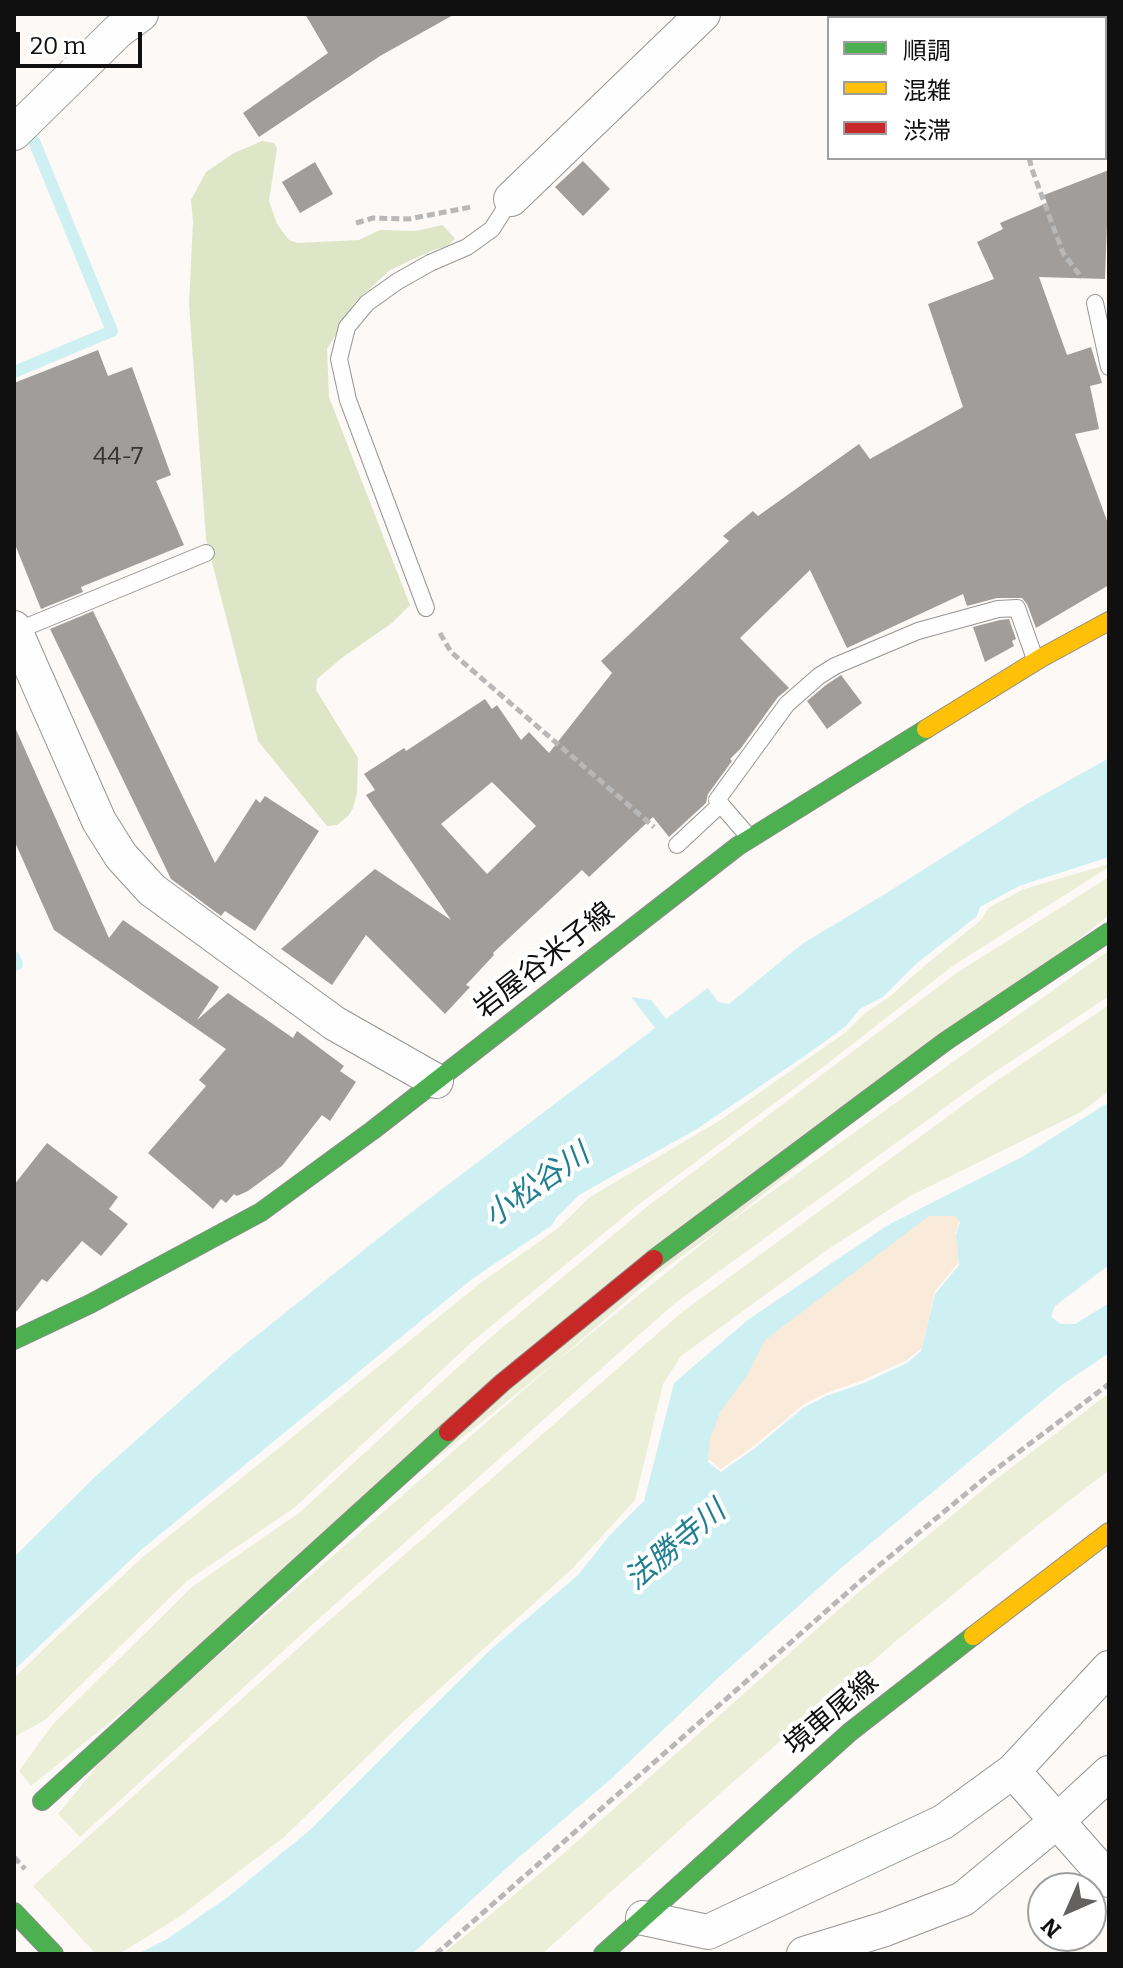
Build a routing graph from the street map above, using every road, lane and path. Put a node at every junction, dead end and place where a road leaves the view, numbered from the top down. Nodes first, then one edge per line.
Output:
1 (141, 14) edge
2 (703, 14) edge
3 (14, 133) edge
4 (1030, 160) edge
5 (511, 199) junction
6 (356, 223) dead end
7 (1095, 303) joint
8 (1109, 367) edge
9 (206, 553) dead end
10 (426, 608) joint
11 (1109, 621) edge
12 (14, 630) edge
13 (1036, 661) junction
14 (721, 804) junction
15 (750, 839) junction
16 (677, 845) joint
17 (1109, 932) edge
18 (436, 1081) junction
19 (14, 1340) edge
20 (1109, 1384) edge
21 (1109, 1532) edge
22 (1109, 1668) edge
23 (1013, 1771) junction
24 (1109, 1773) edge
25 (42, 1801) dead end
26 (1056, 1822) junction
27 (1109, 1880) edge
28 (14, 1912) edge
29 (643, 1918) junction
30 (54, 1954) edge
31 (436, 1954) edge
32 (603, 1954) edge
33 (804, 1954) edge

1 - 3 street
2 - 5 street
4 - 7 path
5 - 6 path
5 - 10 lane
7 - 8 lane
9 - 12 lane
10 - 16 path
11 - 13 main road, 岩屋谷米子線
12 - 18 street
13 - 14 lane
13 - 15 main road, 岩屋谷米子線
14 - 15 lane
14 - 16 lane
15 - 18 main road, 岩屋谷米子線
17 - 25 main road
18 - 19 main road, 岩屋谷米子線
20 - 31 path
21 - 29 main road, 境車尾線
22 - 23 street
23 - 26 street
23 - 29 street
24 - 26 street
26 - 27 street
26 - 33 street
28 - 30 main road
29 - 32 main road, 境車尾線

